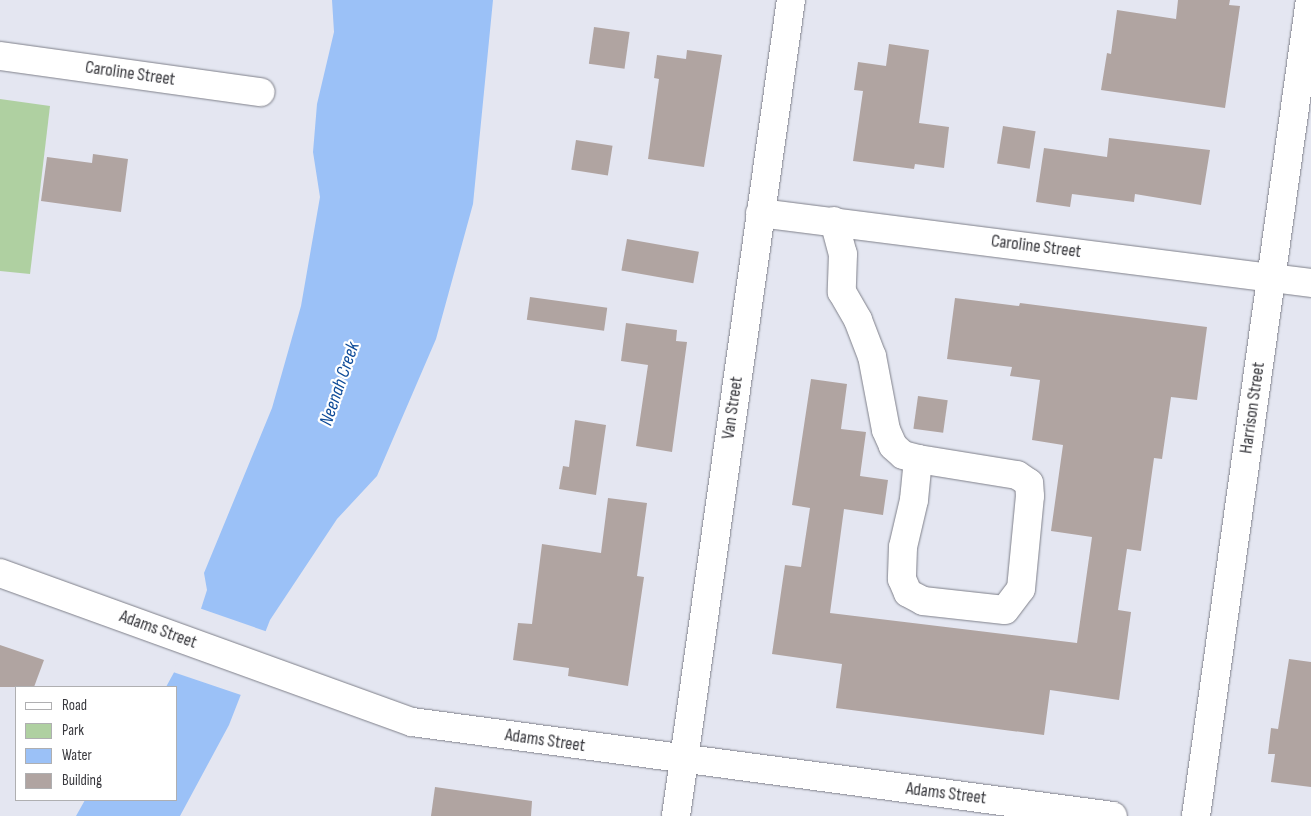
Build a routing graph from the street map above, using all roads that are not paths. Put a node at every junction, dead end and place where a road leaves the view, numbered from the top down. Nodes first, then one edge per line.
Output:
1 (792, 0) edge
2 (1310, 0) edge
3 (0, 56) edge
4 (261, 92) dead end
5 (760, 213) junction
6 (834, 221) junction
7 (1271, 278) junction
8 (1311, 282) edge
9 (918, 459) junction
10 (0, 573) edge
11 (684, 760) junction
12 (676, 816) edge
13 (1113, 816) edge
14 (1196, 816) edge

1 - 5 street, Van Street
2 - 7 street, Harrison Street
3 - 4 street, Caroline Street
5 - 6 street, Caroline Street
5 - 11 street, Van Street
6 - 7 street, Caroline Street
6 - 9 street
7 - 8 street, Caroline Street
7 - 14 street, Harrison Street
9 - 9 street
10 - 11 street, Adams Street
11 - 12 street, Van Street
11 - 13 street, Adams Street

